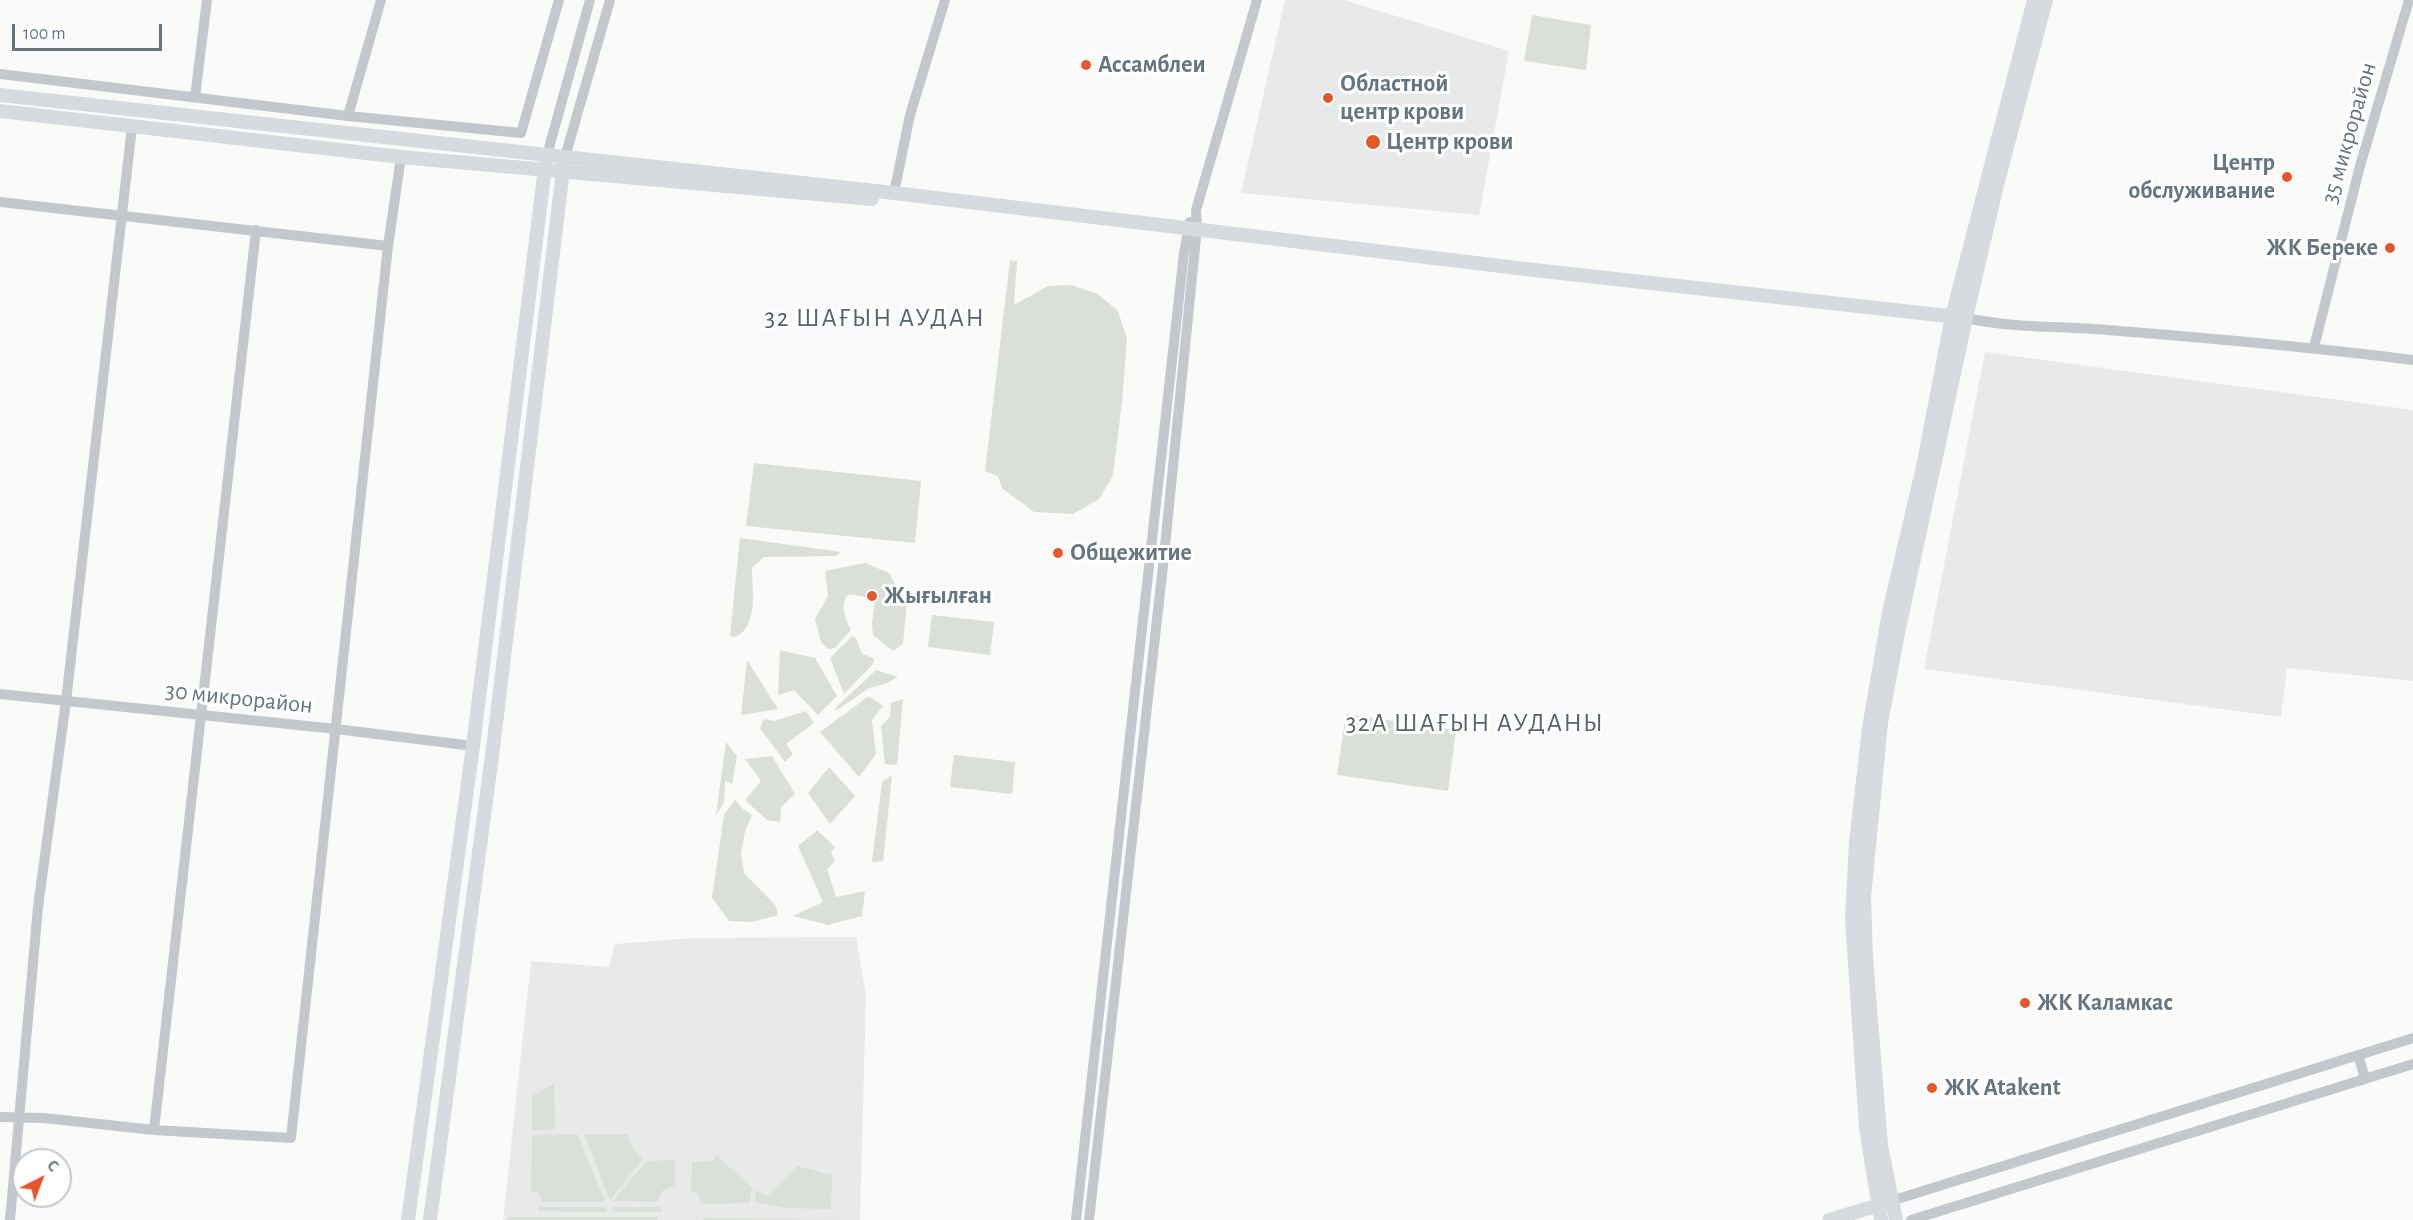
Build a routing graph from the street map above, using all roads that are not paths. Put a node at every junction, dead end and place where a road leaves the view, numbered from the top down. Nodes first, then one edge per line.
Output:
1 (207, 0) edge
2 (381, 0) edge
3 (559, 0) edge
4 (590, 0) edge
5 (610, 0) edge
6 (945, 0) edge
7 (1257, 0) edge
8 (2034, 0) edge
9 (2046, 0) edge
10 (2409, 0) edge
11 (0, 74) edge
12 (0, 95) edge
13 (195, 97) junction
14 (0, 111) edge
15 (348, 116) junction
16 (132, 127) junction
17 (480, 129) junction
18 (478, 147) junction
19 (547, 155) junction
20 (401, 157) junction
21 (564, 164) junction
22 (544, 169) junction
23 (894, 193) junction
24 (0, 202) edge
25 (123, 215) junction
26 (256, 230) junction
27 (1192, 231) junction
28 (388, 246) junction
29 (1958, 322) junction
30 (2314, 347) junction
31 (2413, 360) edge
32 (0, 694) edge
33 (66, 701) junction
34 (202, 717) junction
35 (336, 729) junction
36 (474, 746) junction
37 (2413, 1038) edge
38 (2358, 1055) junction
39 (2413, 1064) edge
40 (2365, 1078) junction
41 (0, 1117) edge
42 (21, 1119) junction
43 (154, 1130) junction
44 (1884, 1203) junction
45 (10, 1220) edge
46 (408, 1220) edge
47 (430, 1220) edge
48 (1076, 1220) edge
49 (1089, 1220) edge
50 (1829, 1220) edge
51 (1881, 1220) edge
52 (1896, 1220) edge
53 (1911, 1220) edge

1 - 13 street
2 - 15 street
3 - 17 street
4 - 19 street
5 - 21 street
6 - 23 street
7 - 27 street
8 - 29 main road
9 - 29 main road
10 - 30 street, 35 микрорайон
11 - 13 street
12 - 18 main road
13 - 15 street
14 - 16 main road
15 - 17 street
16 - 20 main road
16 - 25 street
17 - 18 street
18 - 19 main road
19 - 21 main road
19 - 22 main road
20 - 22 main road
20 - 28 street
21 - 22 main road
21 - 23 main road
21 - 27 main road
21 - 47 main road
22 - 36 main road
23 - 27 main road
24 - 25 street
25 - 26 street
25 - 33 street
26 - 28 street
26 - 34 street
27 - 29 main road
27 - 48 street
27 - 49 street
28 - 35 street
29 - 30 street
29 - 44 main road
30 - 31 street
32 - 33 street, 30 микрорайон
33 - 34 street, 30 микрорайон
33 - 42 street
34 - 35 street, 30 микрорайон
34 - 43 street
35 - 36 street, 30 микрорайон
35 - 43 street
36 - 46 main road
37 - 38 street
38 - 40 street
38 - 44 street
39 - 40 street
40 - 53 street
41 - 42 street
42 - 43 street
42 - 45 street
44 - 50 main road
44 - 51 main road
44 - 52 main road

